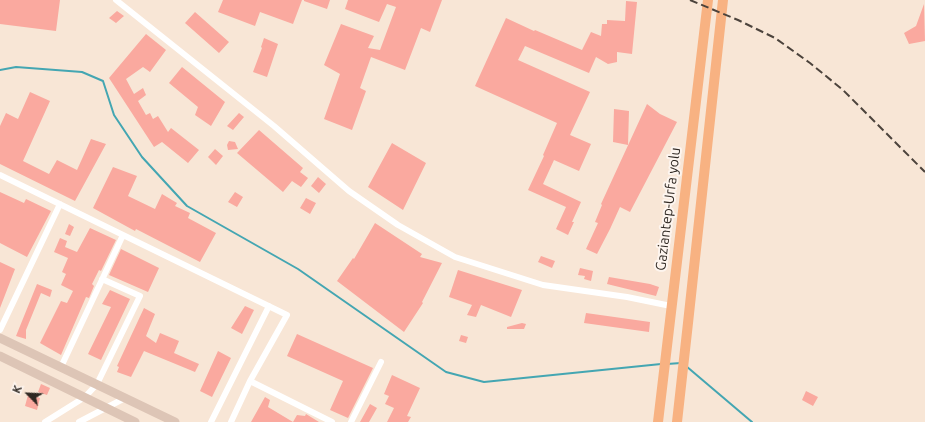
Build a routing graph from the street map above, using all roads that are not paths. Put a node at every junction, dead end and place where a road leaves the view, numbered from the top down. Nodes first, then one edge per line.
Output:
1 (116, 0) edge
2 (708, 0) edge
3 (722, 0) edge
4 (0, 175) edge
5 (60, 204) junction
6 (122, 235) junction
7 (102, 279) junction
8 (269, 306) junction
9 (670, 306) junction
10 (0, 330) edge
11 (0, 338) edge
12 (0, 356) edge
13 (381, 362) dead end
14 (61, 367) junction
15 (250, 382) junction
16 (97, 384) junction
17 (85, 398) junction
18 (125, 398) junction
19 (106, 408) junction
20 (44, 422) edge
21 (79, 422) edge
22 (135, 422) edge
23 (176, 422) edge
24 (211, 422) edge
25 (231, 422) edge
26 (332, 422) edge
27 (350, 422) edge
28 (658, 422) edge
29 (677, 422) edge

1 - 9 street
2 - 9 highway, Gaziantep-Urfa yolu
3 - 29 highway
4 - 5 street
5 - 6 street
5 - 10 street
6 - 7 street
6 - 8 street
7 - 14 street
7 - 16 street
8 - 15 street
8 - 24 street
9 - 28 highway, Gaziantep-Urfa yolu
11 - 14 main road
12 - 17 main road
13 - 27 street
14 - 16 main road
15 - 25 street
15 - 26 street
16 - 17 street
16 - 18 main road
17 - 19 main road
17 - 20 street
18 - 19 street
18 - 23 main road
19 - 21 street
19 - 22 main road

